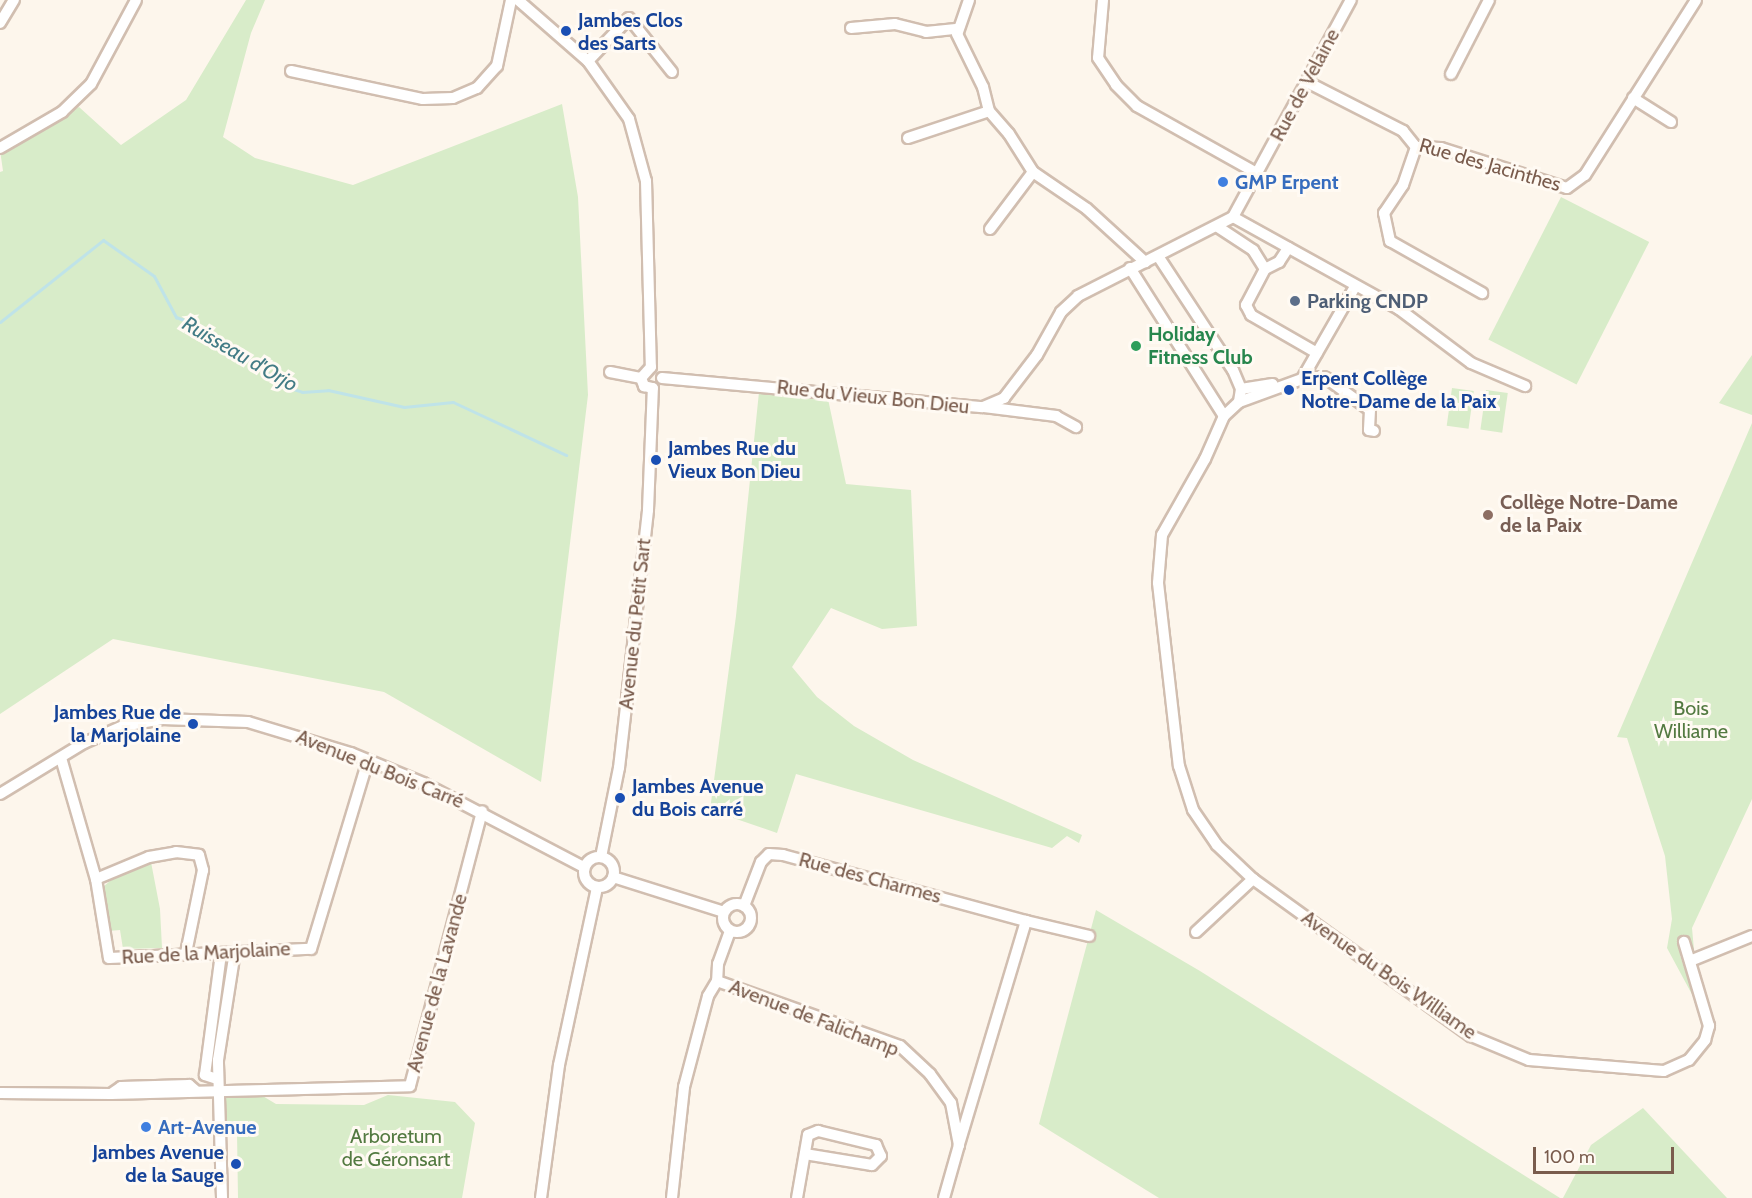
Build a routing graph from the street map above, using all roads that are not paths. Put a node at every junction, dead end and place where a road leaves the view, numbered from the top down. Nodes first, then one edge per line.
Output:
1 (14, 0) edge
2 (136, 0) edge
3 (511, 0) edge
4 (518, 0) edge
5 (969, 0) edge
6 (1104, 0) edge
7 (1351, 0) edge
8 (1488, 0) edge
9 (1696, 0) edge
10 (0, 23) edge
11 (851, 28) dead end
12 (956, 29) junction
13 (588, 61) junction
14 (291, 71) dead end
15 (672, 72) dead end
16 (1451, 74) dead end
17 (1307, 82) junction
18 (1633, 98) junction
19 (988, 111) junction
20 (1671, 122) dead end
21 (908, 138) dead end
22 (1416, 147) junction
23 (0, 148) edge
24 (1034, 172) junction
25 (1258, 174) junction
26 (1233, 216) junction
27 (1218, 227) junction
28 (990, 229) dead end
29 (1288, 248) junction
30 (1158, 256) junction
31 (1145, 262) junction
32 (1130, 268) junction
33 (1264, 269) junction
34 (1355, 287) junction
35 (1482, 293) dead end
36 (1317, 353) junction
37 (651, 367) junction
38 (1308, 368) junction
39 (610, 372) dead end
40 (641, 378) junction
41 (662, 378) junction
42 (1302, 379) junction
43 (1525, 386) dead end
44 (653, 388) junction
45 (1241, 389) junction
46 (1239, 402) junction
47 (983, 407) junction
48 (1224, 416) junction
49 (1076, 427) dead end
50 (1374, 431) dead end
51 (61, 758) junction
52 (368, 760) junction
53 (0, 794) edge
54 (482, 811) junction
55 (601, 857) junction
56 (585, 867) junction
57 (613, 877) junction
58 (96, 879) junction
59 (1252, 879) junction
60 (597, 887) junction
61 (744, 906) junction
62 (724, 912) junction
63 (1026, 921) junction
64 (730, 931) junction
65 (1196, 932) dead end
66 (1089, 936) dead end
67 (1752, 936) edge
68 (1684, 942) dead end
69 (235, 952) junction
70 (186, 953) junction
71 (221, 954) junction
72 (1690, 961) junction
73 (717, 981) junction
74 (217, 1084) junction
75 (0, 1093) edge
76 (951, 1103) junction
77 (972, 1103) junction
78 (959, 1145) junction
79 (805, 1154) junction
80 (222, 1198) edge
81 (541, 1198) edge
82 (672, 1198) edge
83 (797, 1198) edge
84 (944, 1198) edge

1 - 10 street
2 - 23 street
3 - 14 street
4 - 13 street
5 - 12 street
6 - 25 street
7 - 17 street, Rue de Velaine
8 - 16 street
9 - 18 street, Rue des Jacinthes
11 - 12 street
12 - 19 street
13 - 15 street
13 - 37 street
17 - 22 street, Rue des Jacinthes
17 - 25 street, Rue de Velaine
18 - 20 street
18 - 22 street, Rue des Jacinthes
19 - 21 street
19 - 24 street
22 - 35 street
24 - 28 street
24 - 31 street
25 - 26 street, Rue de Velaine
26 - 27 street, Rue de Velaine
26 - 29 street
27 - 30 street
27 - 33 street
29 - 33 street
29 - 34 street
30 - 31 street, Rue du Vieux Bon Dieu
30 - 45 street
31 - 32 street, Rue du Vieux Bon Dieu
32 - 47 street, Rue du Vieux Bon Dieu
32 - 48 street
33 - 36 street
34 - 36 street
34 - 43 street
36 - 38 street
37 - 40 street
37 - 41 street
38 - 42 street
38 - 45 street
39 - 40 street
40 - 44 street
41 - 44 street
41 - 47 street, Rue du Vieux Bon Dieu
42 - 46 street
42 - 50 street
44 - 55 street, Avenue du Petit Sart
45 - 46 street
46 - 48 street
47 - 49 street
48 - 59 street, Avenue du Bois Williame
51 - 52 street, Avenue du Bois Carré
51 - 53 street, Avenue du Bois Carré
51 - 58 street, Rue de la Marjolaine
52 - 54 street, Avenue du Bois Carré
52 - 69 street, Rue de la Marjolaine
54 - 56 street, Avenue du Bois Carré
54 - 74 street, Avenue de la Lavande
55 - 56 street
55 - 57 street
56 - 60 street
57 - 60 street
57 - 62 street
58 - 70 street, Rue de la Marjolaine
58 - 70 street
59 - 65 street
59 - 72 street, Avenue du Bois Williame
60 - 81 street
61 - 62 street
61 - 63 street, Rue des Charmes
61 - 64 street
62 - 64 street
63 - 66 street, Rue des Charmes
63 - 77 street
64 - 73 street, Avenue de Falichamp
67 - 72 street
68 - 72 street, Avenue du Bois Williame
69 - 71 street, Rue de la Marjolaine
69 - 74 street
70 - 71 street, Rue de la Marjolaine
71 - 74 street
73 - 76 street, Avenue de Falichamp
73 - 82 street
74 - 75 street, Avenue de la Lavande
74 - 80 street
76 - 77 street
76 - 78 street, Avenue de Falichamp
77 - 78 street
78 - 84 street, Avenue de Falichamp
79 - 79 street
79 - 83 street

